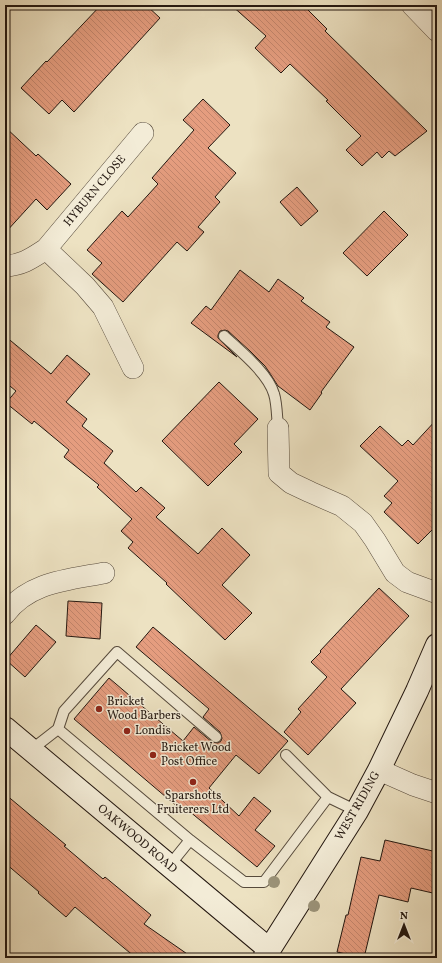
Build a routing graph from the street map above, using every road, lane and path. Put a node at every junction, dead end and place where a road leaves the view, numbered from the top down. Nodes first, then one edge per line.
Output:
1 (412, 5) edge
2 (437, 31) edge
3 (143, 133) dead end
4 (46, 249) junction
5 (5, 266) edge
6 (224, 336) dead end
7 (133, 368) dead end
8 (278, 428) joint
9 (104, 573) dead end
10 (437, 593) edge
11 (5, 614) edge
12 (437, 645) edge
13 (5, 728) edge
14 (58, 729) junction
15 (216, 737) dead end
16 (31, 750) junction
17 (286, 755) dead end
18 (379, 770) junction
19 (437, 793) edge
20 (328, 797) junction
21 (357, 811) junction
22 (190, 840) junction
23 (169, 866) junction
24 (267, 954) edge

1 - 2 street
3 - 4 street, HYBURN CLOSE
4 - 5 street, HYBURN CLOSE
4 - 7 street
6 - 8 lane
8 - 10 street
9 - 11 street
12 - 18 street, WEST RIDING
13 - 16 street, OAKWOOD ROAD
14 - 15 lane
14 - 16 lane
14 - 22 lane
16 - 23 street, OAKWOOD ROAD
17 - 20 lane
18 - 19 street
18 - 21 street, WEST RIDING
20 - 21 lane
20 - 22 lane
21 - 24 street, WEST RIDING
22 - 23 lane
23 - 24 street, OAKWOOD ROAD

